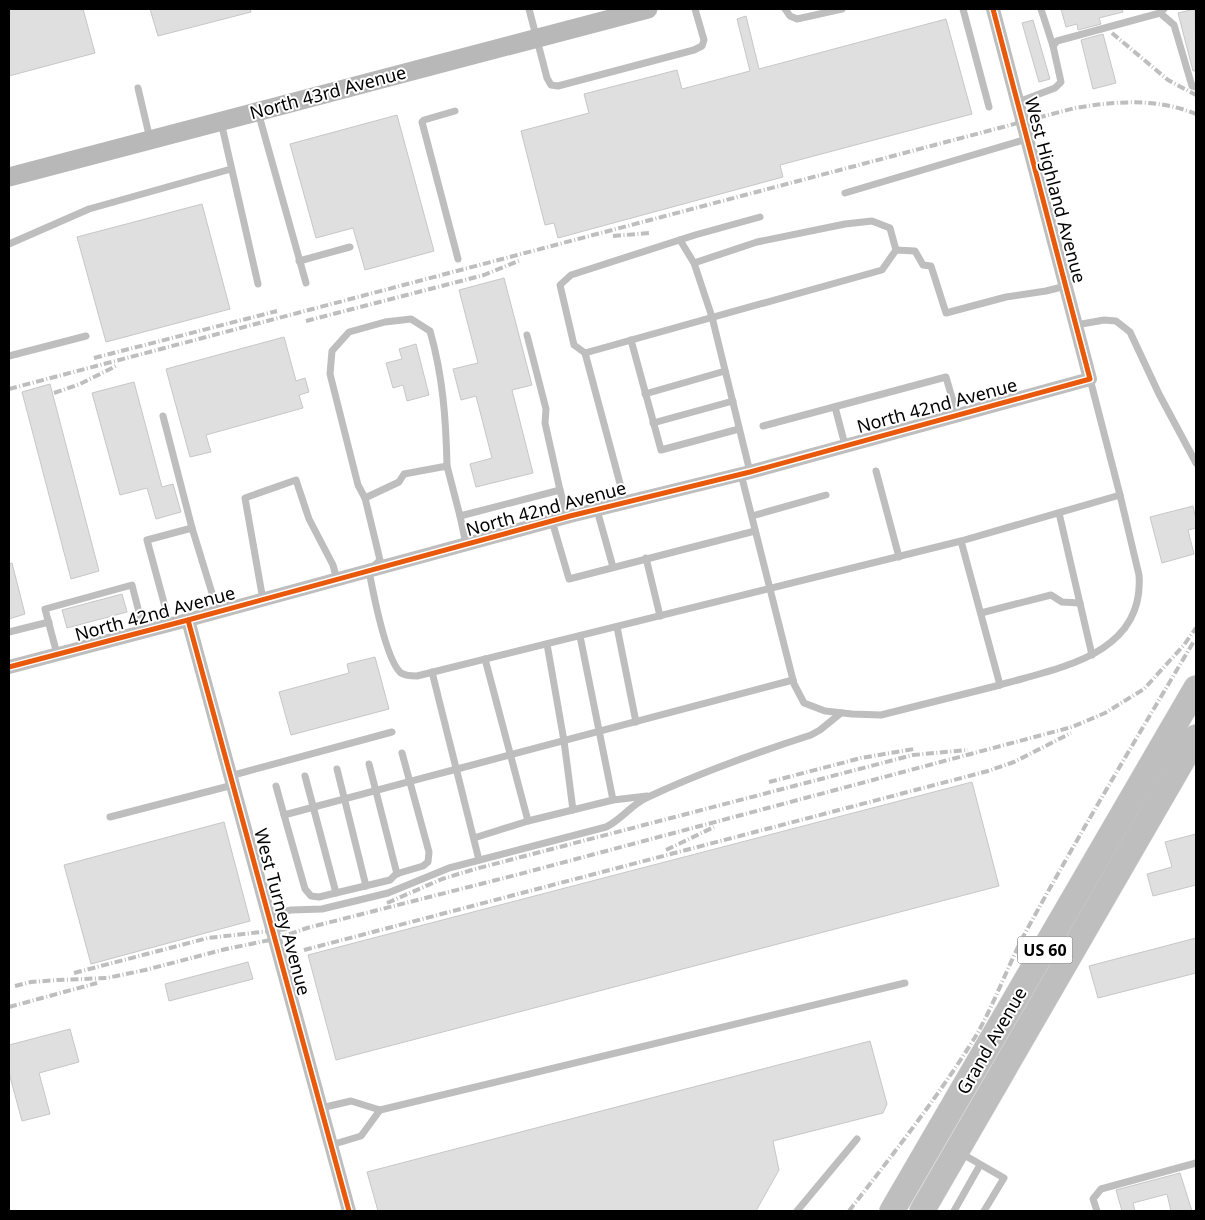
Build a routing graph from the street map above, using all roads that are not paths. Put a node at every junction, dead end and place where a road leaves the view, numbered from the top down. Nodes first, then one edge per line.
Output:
1 (529, 9) edge
2 (695, 9) edge
3 (785, 9) edge
4 (842, 9) edge
5 (962, 9) edge
6 (994, 9) edge
7 (1042, 9) edge
8 (635, 10) edge
9 (1162, 11) edge
10 (537, 38) junction
11 (1053, 46) junction
12 (1196, 87) edge
13 (138, 88) dead end
14 (1018, 102) junction
15 (989, 107) dead end
16 (455, 111) dead end
17 (257, 112) junction
18 (221, 121) junction
19 (1027, 139) junction
20 (150, 140) junction
21 (231, 169) junction
22 (9, 177) edge
23 (845, 193) dead end
24 (760, 217) dead end
25 (680, 240) junction
26 (9, 244) edge
27 (350, 247) dead end
28 (896, 250) junction
29 (458, 259) dead end
30 (299, 261) junction
31 (694, 263) junction
32 (306, 283) dead end
33 (258, 284) dead end
34 (1066, 286) junction
35 (712, 317) junction
36 (1076, 325) junction
37 (527, 335) dead end
38 (86, 336) dead end
39 (632, 340) junction
40 (585, 353) junction
41 (9, 356) edge
42 (725, 371) junction
43 (1090, 379) junction
44 (645, 394) junction
45 (733, 400) junction
46 (835, 408) junction
47 (957, 415) junction
48 (163, 416) dead end
49 (653, 422) junction
50 (763, 426) dead end
51 (740, 429) junction
52 (845, 446) junction
53 (1196, 463) edge
54 (447, 466) junction
55 (876, 471) dead end
56 (745, 473) junction
57 (560, 490) junction
58 (826, 495) dead end
59 (1120, 495) junction
60 (365, 498) junction
61 (625, 502) junction
62 (597, 510) junction
63 (1059, 513) junction
64 (460, 516) junction
65 (752, 516) junction
66 (567, 517) junction
67 (552, 521) junction
68 (192, 528) junction
69 (755, 531) junction
70 (961, 541) junction
71 (466, 544) junction
72 (899, 557) junction
73 (646, 558) junction
74 (613, 567) junction
75 (368, 571) junction
76 (337, 580) junction
77 (770, 590) junction
78 (263, 600) junction
79 (1080, 603) junction
80 (216, 613) junction
81 (981, 613) junction
82 (660, 616) junction
83 (188, 620) junction
84 (49, 622) junction
85 (170, 625) junction
86 (616, 627) junction
87 (9, 632) edge
88 (144, 632) junction
89 (580, 636) junction
90 (547, 644) junction
91 (57, 654) junction
92 (1092, 655) junction
93 (485, 659) junction
94 (9, 666) edge
95 (432, 672) junction
96 (793, 680) junction
97 (1000, 685) junction
98 (1196, 688) edge
99 (841, 713) junction
100 (636, 722) junction
101 (392, 732) dead end
102 (599, 732) junction
103 (1196, 737) edge
104 (564, 741) junction
105 (402, 753) dead end
106 (510, 755) junction
107 (369, 764) dead end
108 (337, 769) dead end
109 (457, 769) junction
110 (305, 776) dead end
111 (232, 781) junction
112 (410, 782) junction
113 (276, 786) dead end
114 (375, 791) junction
115 (652, 796) junction
116 (344, 799) junction
117 (613, 800) junction
118 (313, 808) junction
119 (573, 810) junction
120 (284, 815) junction
121 (110, 818) dead end
122 (528, 821) junction
123 (474, 838) junction
124 (479, 860) junction
125 (397, 874) junction
126 (366, 886) junction
127 (336, 893) junction
128 (268, 915) junction
129 (905, 983) dead end
130 (321, 1108) junction
131 (380, 1110) junction
132 (856, 1139) dead end
133 (331, 1145) junction
134 (957, 1151) junction
135 (1196, 1163) edge
136 (980, 1165) junction
137 (349, 1211) edge
138 (797, 1211) edge
139 (892, 1211) edge
140 (922, 1211) edge
141 (954, 1211) edge
142 (984, 1211) edge
143 (1096, 1211) edge

1 - 10 lane
2 - 10 lane
3 - 4 lane
5 - 15 lane
6 - 14 street, West Highland Avenue
7 - 11 lane
8 - 10 main road, North 43rd Avenue
9 - 11 lane
9 - 12 lane
10 - 17 main road, North 43rd Avenue
11 - 14 lane
13 - 20 lane
14 - 19 street, West Highland Avenue
16 - 29 lane
17 - 18 main road, North 43rd Avenue
17 - 30 lane
18 - 20 main road, North 43rd Avenue
18 - 21 lane
19 - 23 lane
19 - 34 street, West Highland Avenue
20 - 22 main road, North 43rd Avenue
21 - 26 lane
21 - 33 lane
24 - 25 lane
25 - 31 lane
25 - 40 lane
27 - 30 lane
28 - 31 lane
28 - 34 lane
28 - 35 lane
30 - 32 lane
31 - 35 lane
34 - 36 street, West Highland Avenue
35 - 39 lane
35 - 42 lane
36 - 43 street, West Highland Avenue
36 - 53 lane
37 - 57 lane
38 - 41 lane
39 - 40 lane
39 - 44 lane
40 - 61 lane
42 - 44 lane
42 - 45 lane
43 - 47 street, North 42nd Avenue
43 - 59 lane
44 - 49 lane
45 - 49 lane
45 - 51 lane
46 - 47 lane
46 - 50 lane
46 - 52 lane
47 - 52 street, North 42nd Avenue
48 - 68 lane
49 - 51 lane
51 - 56 lane
52 - 56 street, North 42nd Avenue
54 - 60 lane
54 - 60 lane
54 - 64 lane
55 - 72 lane
56 - 61 street, North 42nd Avenue
56 - 65 lane
57 - 64 lane
57 - 66 lane
58 - 65 lane
59 - 63 lane
59 - 92 lane
60 - 75 lane
61 - 62 street, North 42nd Avenue
62 - 66 street, North 42nd Avenue
62 - 74 lane
63 - 70 lane
63 - 79 lane
64 - 71 lane
65 - 69 lane
66 - 67 street, North 42nd Avenue
67 - 71 street, North 42nd Avenue
67 - 74 lane
68 - 80 lane
68 - 85 lane
69 - 73 lane
69 - 77 lane
70 - 72 lane
70 - 81 lane
71 - 75 street, North 42nd Avenue
72 - 77 lane
73 - 74 lane
73 - 82 lane
75 - 76 street, North 42nd Avenue
75 - 95 lane
76 - 78 street, North 42nd Avenue
76 - 78 lane
77 - 82 lane
77 - 96 lane
78 - 80 street, North 42nd Avenue
79 - 81 lane
79 - 92 lane
80 - 83 street, North 42nd Avenue
81 - 97 lane
82 - 86 lane
83 - 85 street, North 42nd Avenue
83 - 111 street, West Turney Avenue
84 - 87 lane
84 - 88 lane
84 - 91 lane
85 - 88 street, North 42nd Avenue
86 - 89 lane
86 - 100 lane
88 - 91 street, North 42nd Avenue
89 - 90 lane
89 - 102 lane
90 - 93 lane
90 - 104 lane
91 - 94 street, North 42nd Avenue
92 - 97 lane
93 - 95 lane
93 - 106 lane
95 - 109 lane
96 - 99 lane
96 - 100 lane
97 - 99 lane
98 - 139 highway, Grand Avenue / US 60
99 - 115 lane
100 - 102 lane
101 - 111 lane
102 - 104 lane
102 - 117 lane
103 - 134 highway, Grand Avenue / US 60
104 - 106 lane
104 - 119 lane
105 - 112 lane
106 - 109 lane
106 - 122 lane
107 - 114 lane
108 - 116 lane
109 - 112 lane
109 - 123 lane
110 - 118 lane
111 - 121 lane
111 - 128 street, West Turney Avenue
112 - 114 lane
112 - 125 lane
113 - 120 lane
114 - 116 lane
114 - 125 lane
115 - 117 lane
115 - 124 lane
116 - 118 lane
116 - 126 lane
117 - 119 lane
118 - 120 lane
118 - 127 lane
119 - 122 lane
120 - 127 lane
122 - 123 lane
123 - 124 lane
124 - 128 lane
125 - 126 lane
126 - 127 lane
128 - 130 street, West Turney Avenue
129 - 131 lane
130 - 131 lane
130 - 133 street, West Turney Avenue
131 - 133 lane
132 - 138 lane
133 - 137 street, West Turney Avenue
134 - 136 lane
134 - 140 highway, Grand Avenue / US 60
135 - 143 lane
136 - 141 lane
136 - 142 lane

